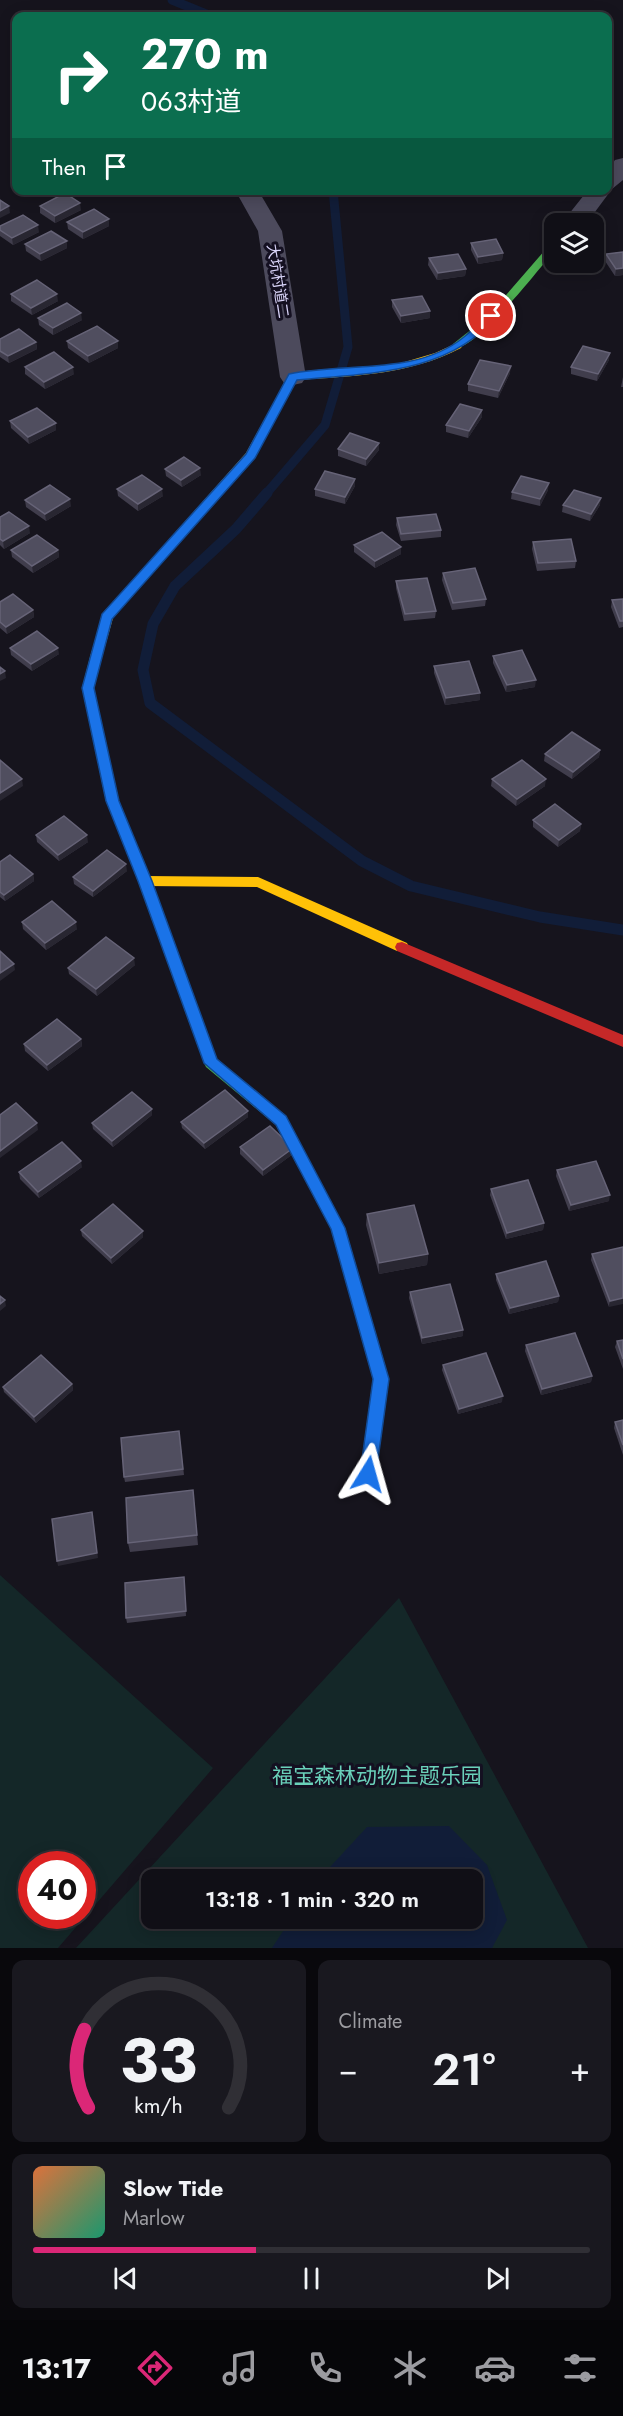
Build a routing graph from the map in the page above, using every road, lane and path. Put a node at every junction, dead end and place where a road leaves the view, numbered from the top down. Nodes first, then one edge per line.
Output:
1 (623, 165) edge
2 (612, 178) edge
3 (249, 195) edge
4 (597, 195) edge
5 (582, 213) edge
6 (544, 257) edge
7 (293, 377) junction
8 (145, 881) junction
9 (623, 1041) edge
10 (368, 1474) dead end

1 - 2 street
3 - 7 street, 大坑村道二
4 - 5 street
6 - 7 street
7 - 8 street
8 - 9 street
8 - 10 street

